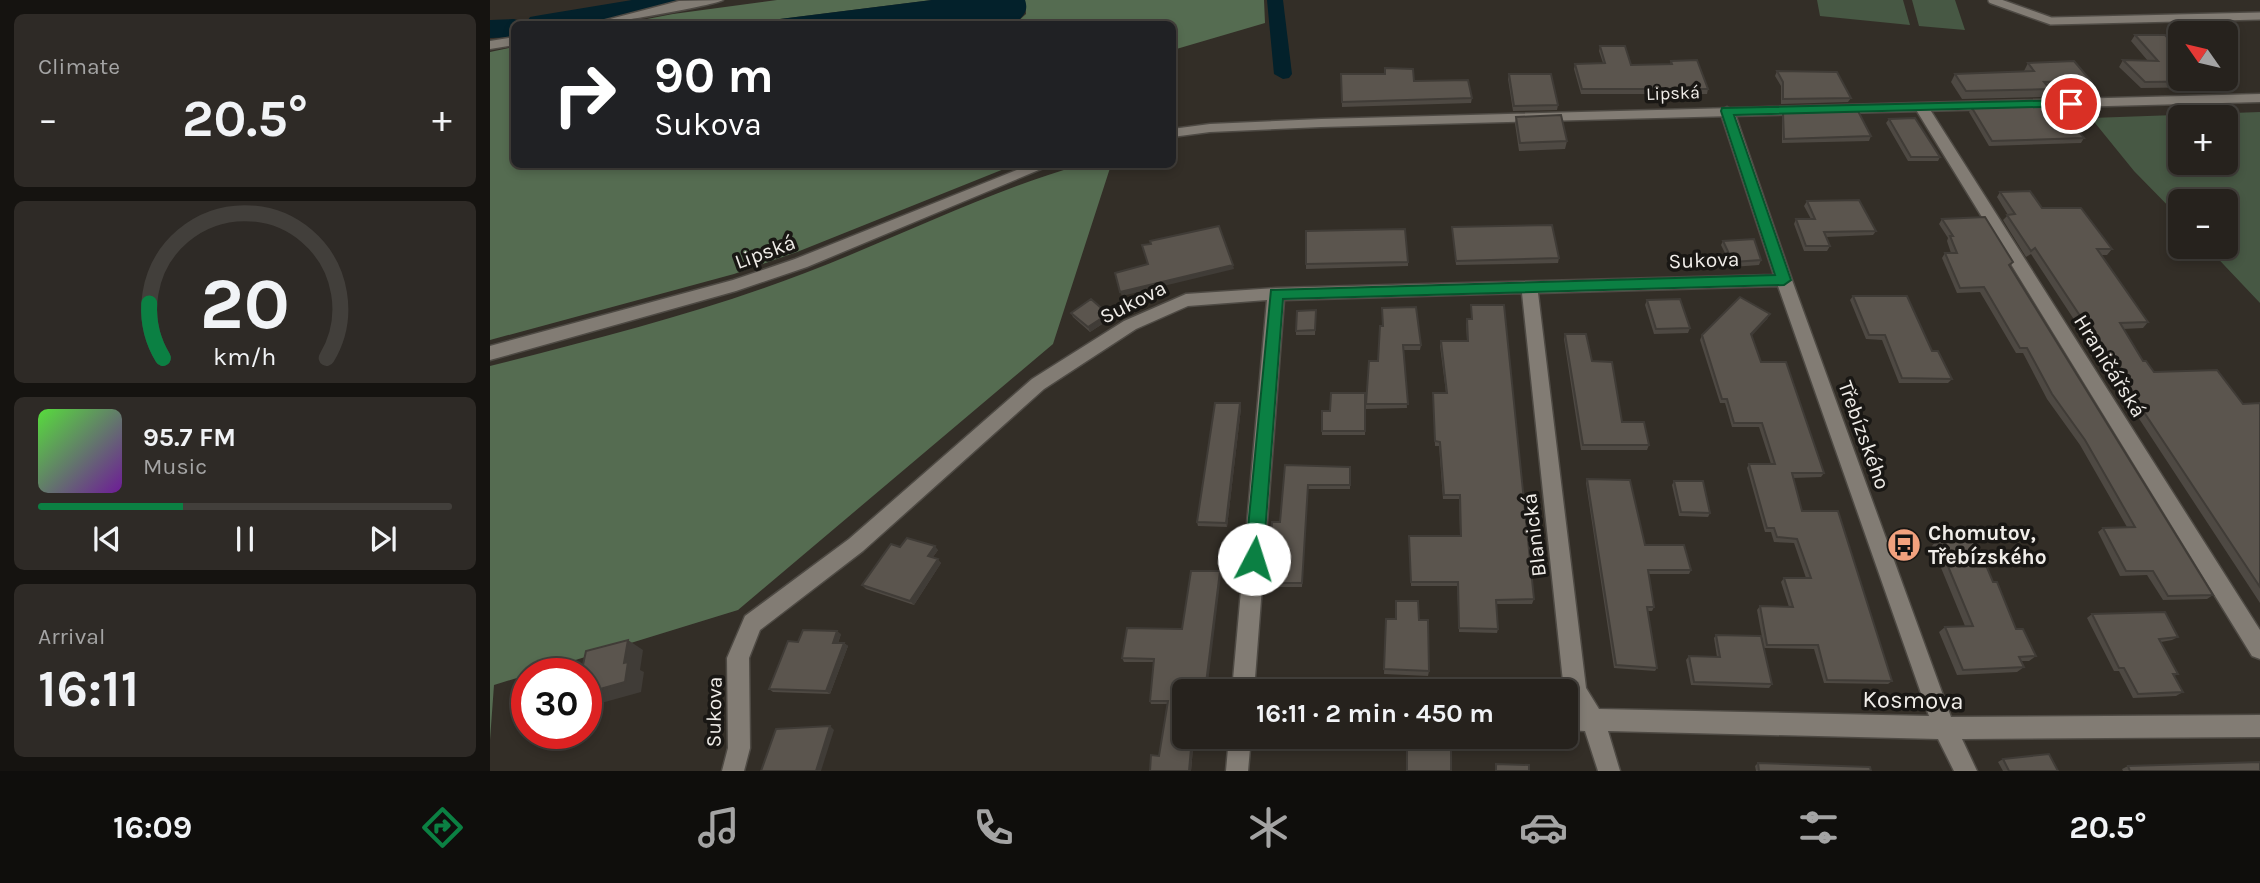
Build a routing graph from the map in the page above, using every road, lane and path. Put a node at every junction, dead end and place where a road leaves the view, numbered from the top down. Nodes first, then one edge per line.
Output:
1 (717, 0) edge
2 (1992, 0) edge
3 (2260, 16) edge
4 (610, 21) edge
5 (511, 42) edge
6 (490, 45) edge
7 (2260, 98) edge
8 (1922, 108) junction
9 (1727, 111) junction
10 (1176, 133) edge
11 (1036, 168) edge
12 (1784, 280) junction
13 (1529, 288) junction
14 (1276, 294) junction
15 (490, 353) edge
16 (2260, 649) edge
17 (1244, 679) edge
18 (1578, 719) edge
19 (1593, 720) junction
20 (2260, 726) edge
21 (1944, 727) junction
22 (1239, 749) edge
23 (733, 771) edge
24 (1237, 771) edge
25 (1609, 771) edge
26 (1966, 771) edge

1 - 4 street
2 - 3 lane
5 - 6 street
7 - 8 street, Lipská
8 - 9 street, Lipská
8 - 16 street, Hraničářská
9 - 10 street, Lipská
9 - 12 street, Třebízského
11 - 15 street, Lipská
12 - 13 street, Sukova
12 - 21 street, Třebízského
13 - 14 street, Sukova
13 - 19 street, Blanická
14 - 17 street
14 - 23 street, Sukova
18 - 19 street, Kosmova
19 - 21 street, Kosmova
19 - 25 street, Blanická
20 - 21 street, Kosmova
21 - 26 street, Třebízského
22 - 24 street

